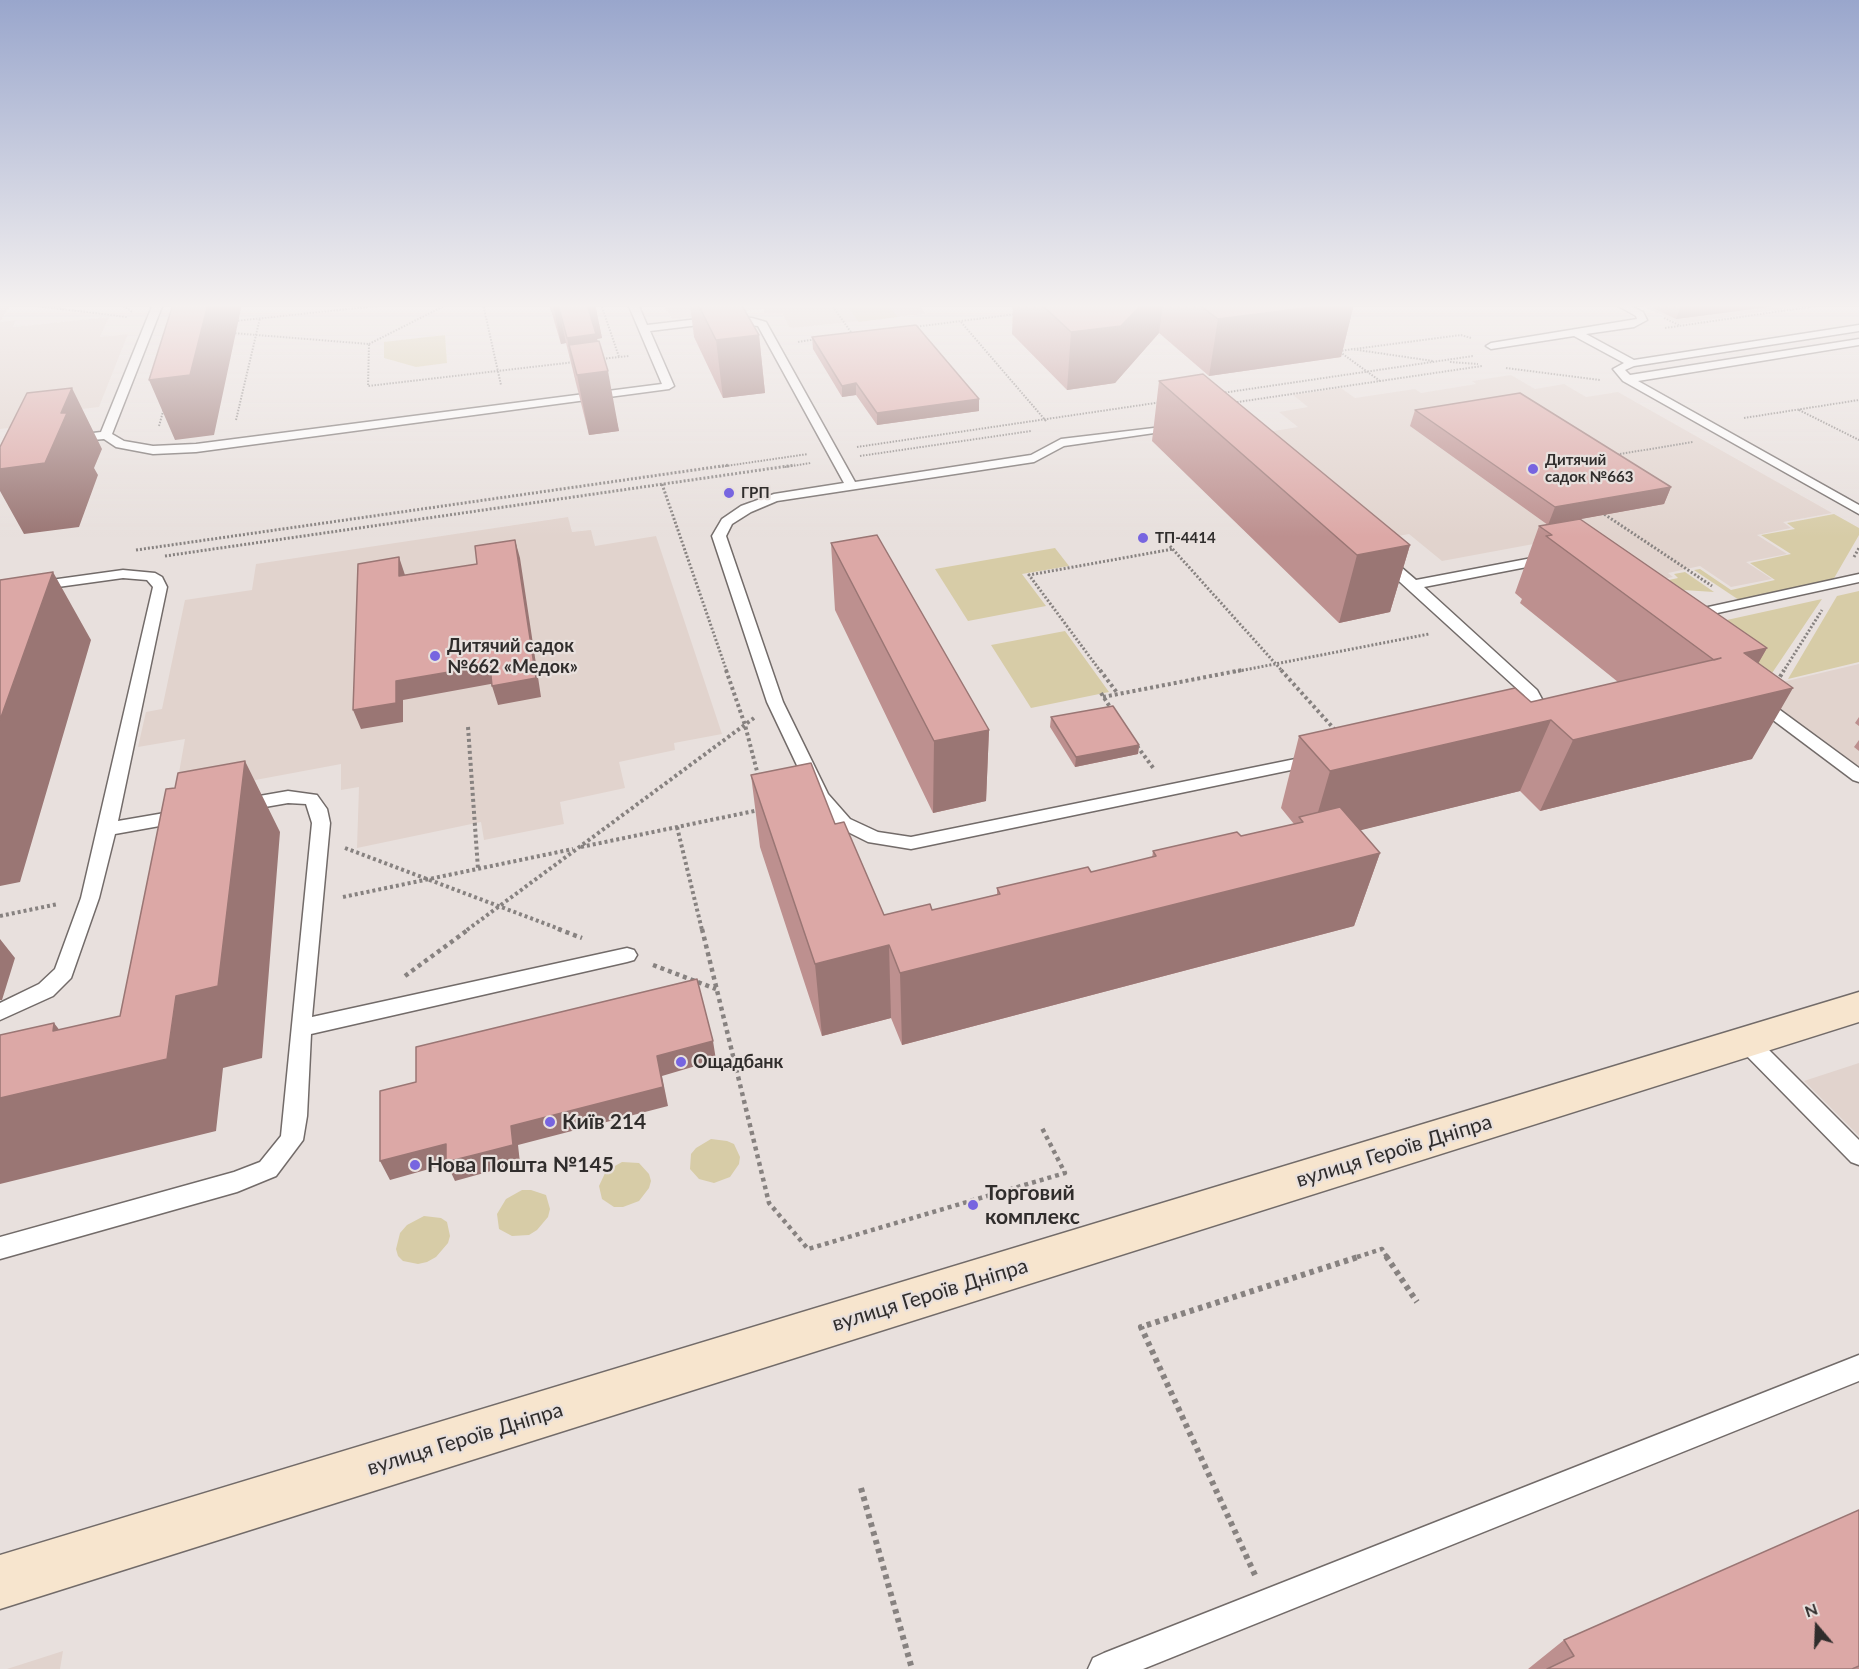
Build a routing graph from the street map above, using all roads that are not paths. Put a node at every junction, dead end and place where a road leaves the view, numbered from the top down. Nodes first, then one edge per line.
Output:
1 (127, 382) edge
2 (667, 382) edge
3 (793, 382) edge
4 (1632, 382) edge
5 (1194, 424) edge
6 (106, 435) junction
7 (59, 441) edge
8 (852, 487) junction
9 (1859, 510) edge
10 (1369, 547) edge
11 (1560, 565) edge
12 (1859, 578) edge
13 (1413, 585) junction
14 (0, 591) edge
15 (1674, 618) edge
16 (1746, 692) edge
17 (1504, 721) edge
18 (1355, 751) edge
19 (1859, 776) edge
20 (220, 809) edge
21 (198, 813) edge
22 (107, 830) junction
23 (627, 955) road end
24 (1859, 1007) edge
25 (0, 1012) edge
26 (301, 1028) junction
27 (1747, 1042) junction
28 (1859, 1155) edge
29 (0, 1248) edge
30 (1859, 1368) edge
31 (0, 1582) edge
32 (1104, 1669) edge

1 - 6 lane
2 - 6 lane
3 - 8 lane
4 - 9 lane
5 - 8 lane
6 - 7 lane
8 - 18 lane
10 - 13 lane
11 - 13 lane
12 - 15 lane
13 - 17 lane
14 - 22 lane
16 - 19 lane
20 - 26 lane
21 - 22 lane
22 - 25 lane
23 - 26 lane
24 - 27 main road, вулиця Героїв Дніпра
26 - 29 lane
27 - 28 lane
27 - 31 main road, вулиця Героїв Дніпра
30 - 32 lane

